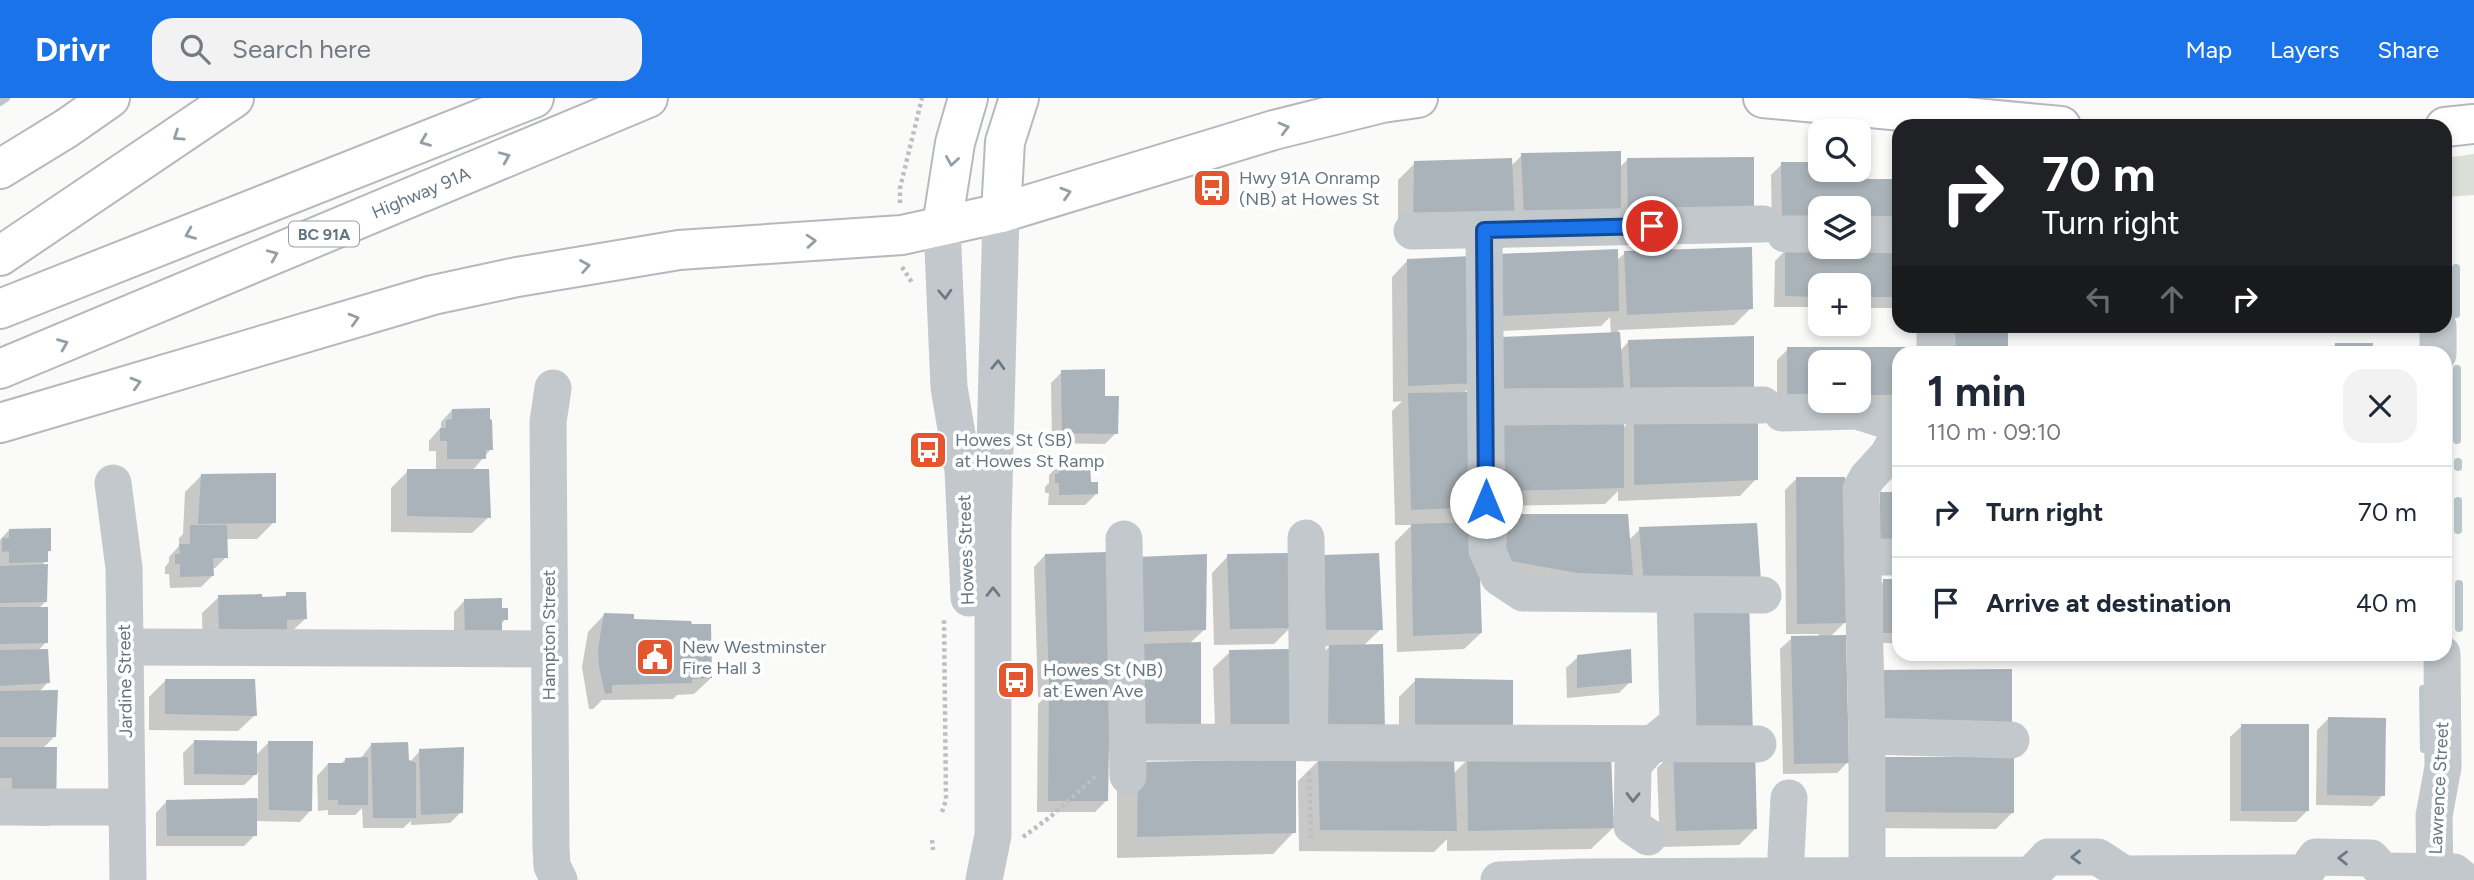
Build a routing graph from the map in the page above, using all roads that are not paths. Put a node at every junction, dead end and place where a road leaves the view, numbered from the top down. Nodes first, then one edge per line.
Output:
1 (110, 98) edge
2 (234, 98) edge
3 (534, 98) edge
4 (648, 98) edge
5 (968, 98) edge
6 (1019, 98) edge
7 (1418, 98) edge
8 (1763, 98) edge
9 (1986, 119) edge
10 (2474, 124) edge
11 (2452, 126) edge
12 (0, 169) edge
13 (1001, 213) junction
14 (942, 226) junction
15 (1484, 230) junction
16 (1412, 231) dead end
17 (1789, 231) edge
18 (1871, 234) edge
19 (1892, 235) edge
20 (0, 256) edge
21 (0, 309) edge
22 (0, 369) edge
23 (553, 388) dead end
24 (1486, 407) junction
25 (1892, 422) edge
26 (0, 423) edge
27 (1892, 447) edge
28 (113, 483) dead end
29 (1306, 538) dead end
30 (1124, 539) dead end
31 (1862, 557) junction
32 (1892, 557) edge
33 (1675, 594) junction
34 (1763, 595) dead end
35 (125, 647) junction
36 (549, 649) junction
37 (2452, 665) edge
38 (1867, 736) junction
39 (2011, 740) dead end
40 (1308, 743) junction
41 (1758, 744) dead end
42 (1647, 749) junction
43 (1789, 798) dead end
44 (0, 807) edge
45 (90, 807) junction
46 (127, 807) junction
47 (0, 827) edge
48 (2452, 872) edge
49 (1785, 876) junction
50 (1867, 876) junction
51 (2380, 876) edge
52 (1645, 877) junction
53 (2120, 877) edge
54 (2308, 877) edge
55 (2033, 878) edge
56 (128, 880) edge
57 (559, 880) edge
58 (982, 880) edge
59 (1499, 880) edge

1 - 12 main road
2 -> 20 main road
3 -> 21 main road, BC 91A
22 -> 4 main road, Highway 91A / BC 91A
5 -> 14 main road, Howes Street
6 - 13 main road, Howes Street
13 -> 7 main road
8 - 9 main road
10 - 11 main road
13 - 14 main road
58 -> 13 street, Howes Street
26 -> 14 main road
14 -> 58 street, Howes Street
15 - 16 street
15 - 17 street
15 - 24 street
18 - 19 street
23 - 36 street, Hampton Street
24 - 25 street
24 - 33 street
27 - 31 street
28 - 35 street, Jardine Street
29 - 40 street
30 - 40 street
31 - 32 street
31 - 38 street
33 - 34 street
33 - 42 street
35 - 36 street
35 - 46 street, Jardine Street
36 - 57 street, Hampton Street
37 - 48 street, Lawrence Street
38 - 39 street
38 - 50 street
40 - 42 street
41 - 42 street
42 - 52 street
43 - 49 street
44 - 45 street
45 - 46 street
45 - 47 street
46 - 56 street, Jardine Street
48 - 51 street
49 - 50 street
49 - 52 street
50 - 55 street
51 -> 54 street
52 - 59 street
53 - 54 street
53 -> 55 street

